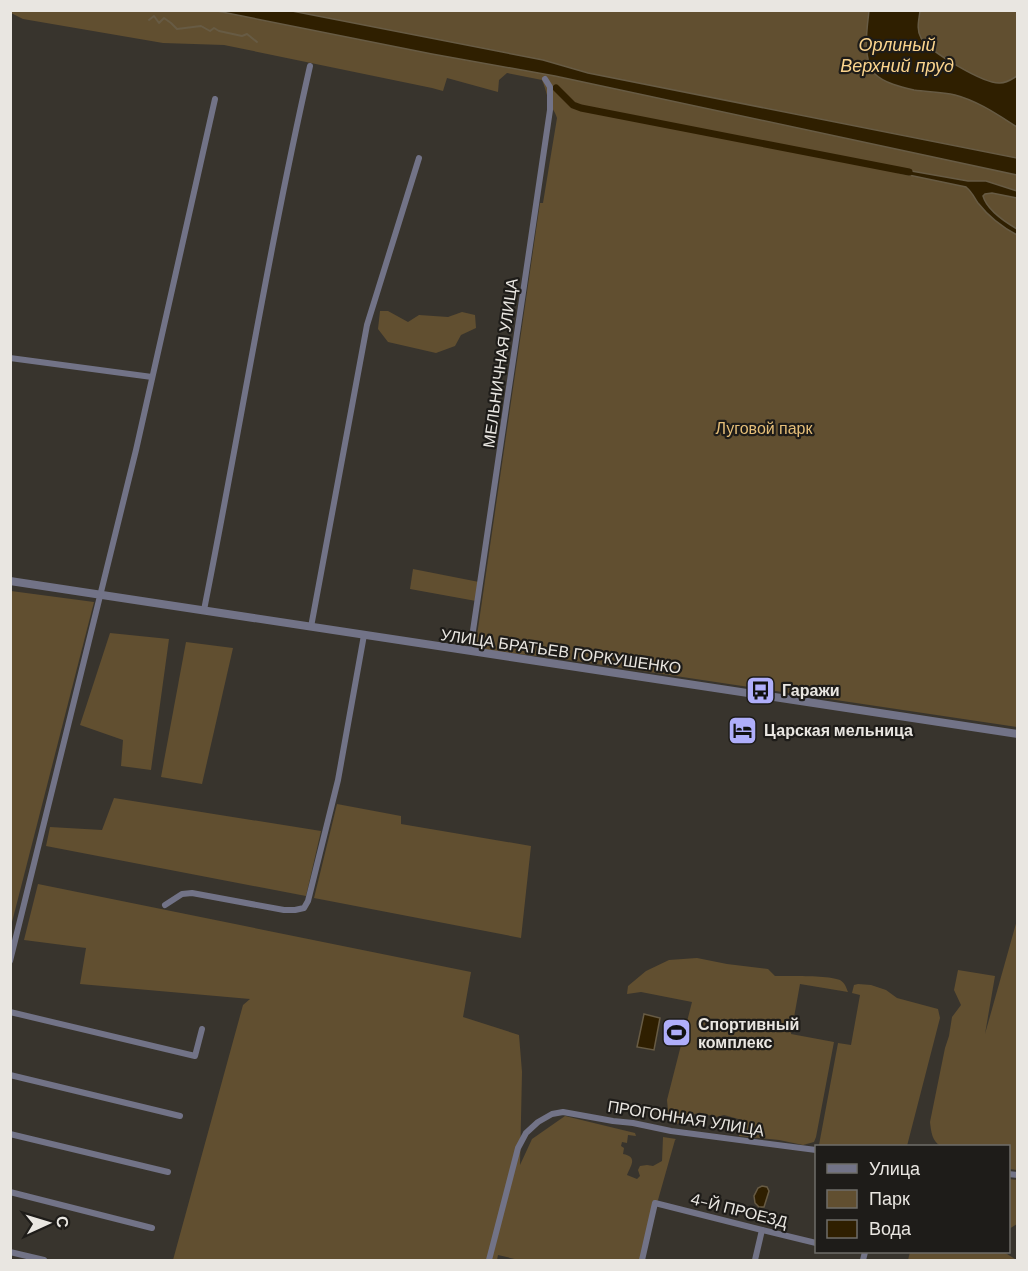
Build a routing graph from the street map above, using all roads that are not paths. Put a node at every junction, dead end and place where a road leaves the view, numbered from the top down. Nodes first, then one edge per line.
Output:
1 (310, 66) dead end
2 (545, 79) dead end
3 (215, 99) dead end
4 (419, 158) dead end
5 (10, 358) edge
6 (152, 377) junction
7 (10, 581) edge
8 (98, 594) junction
9 (204, 610) junction
10 (311, 627) junction
11 (364, 635) junction
12 (470, 651) junction
13 (1017, 734) edge
14 (165, 905) dead end
15 (10, 961) edge
16 (10, 1012) edge
17 (202, 1029) dead end
18 (10, 1075) edge
19 (180, 1116) dead end
20 (10, 1134) edge
21 (815, 1150) edge
22 (168, 1172) dead end
23 (10, 1192) edge
24 (152, 1228) dead end
25 (762, 1230) junction
26 (815, 1242) edge
27 (10, 1252) edge
28 (44, 1260) edge
29 (489, 1260) edge
30 (642, 1260) edge
31 (755, 1260) edge

1 - 9 street
2 - 12 street, МЕЛЬНИЧНАЯ УЛИЦА
3 - 6 street
4 - 10 street
5 - 6 street
6 - 8 street
7 - 8 street, УЛИЦА БРАТЬЕВ ГОРКУШЕНКО
8 - 9 street, УЛИЦА БРАТЬЕВ ГОРКУШЕНКО
8 - 15 street
9 - 10 street, УЛИЦА БРАТЬЕВ ГОРКУШЕНКО
10 - 11 street, УЛИЦА БРАТЬЕВ ГОРКУШЕНКО
11 - 12 street, УЛИЦА БРАТЬЕВ ГОРКУШЕНКО
11 - 14 street
12 - 13 street, УЛИЦА БРАТЬЕВ ГОРКУШЕНКО
16 - 17 street
18 - 19 street
20 - 22 street
21 - 29 street, ПРОГОННАЯ УЛИЦА
23 - 24 street
25 - 26 street, 4-Й ПРОЕЗД
25 - 30 street, 4-Й ПРОЕЗД
25 - 31 street
27 - 28 street

